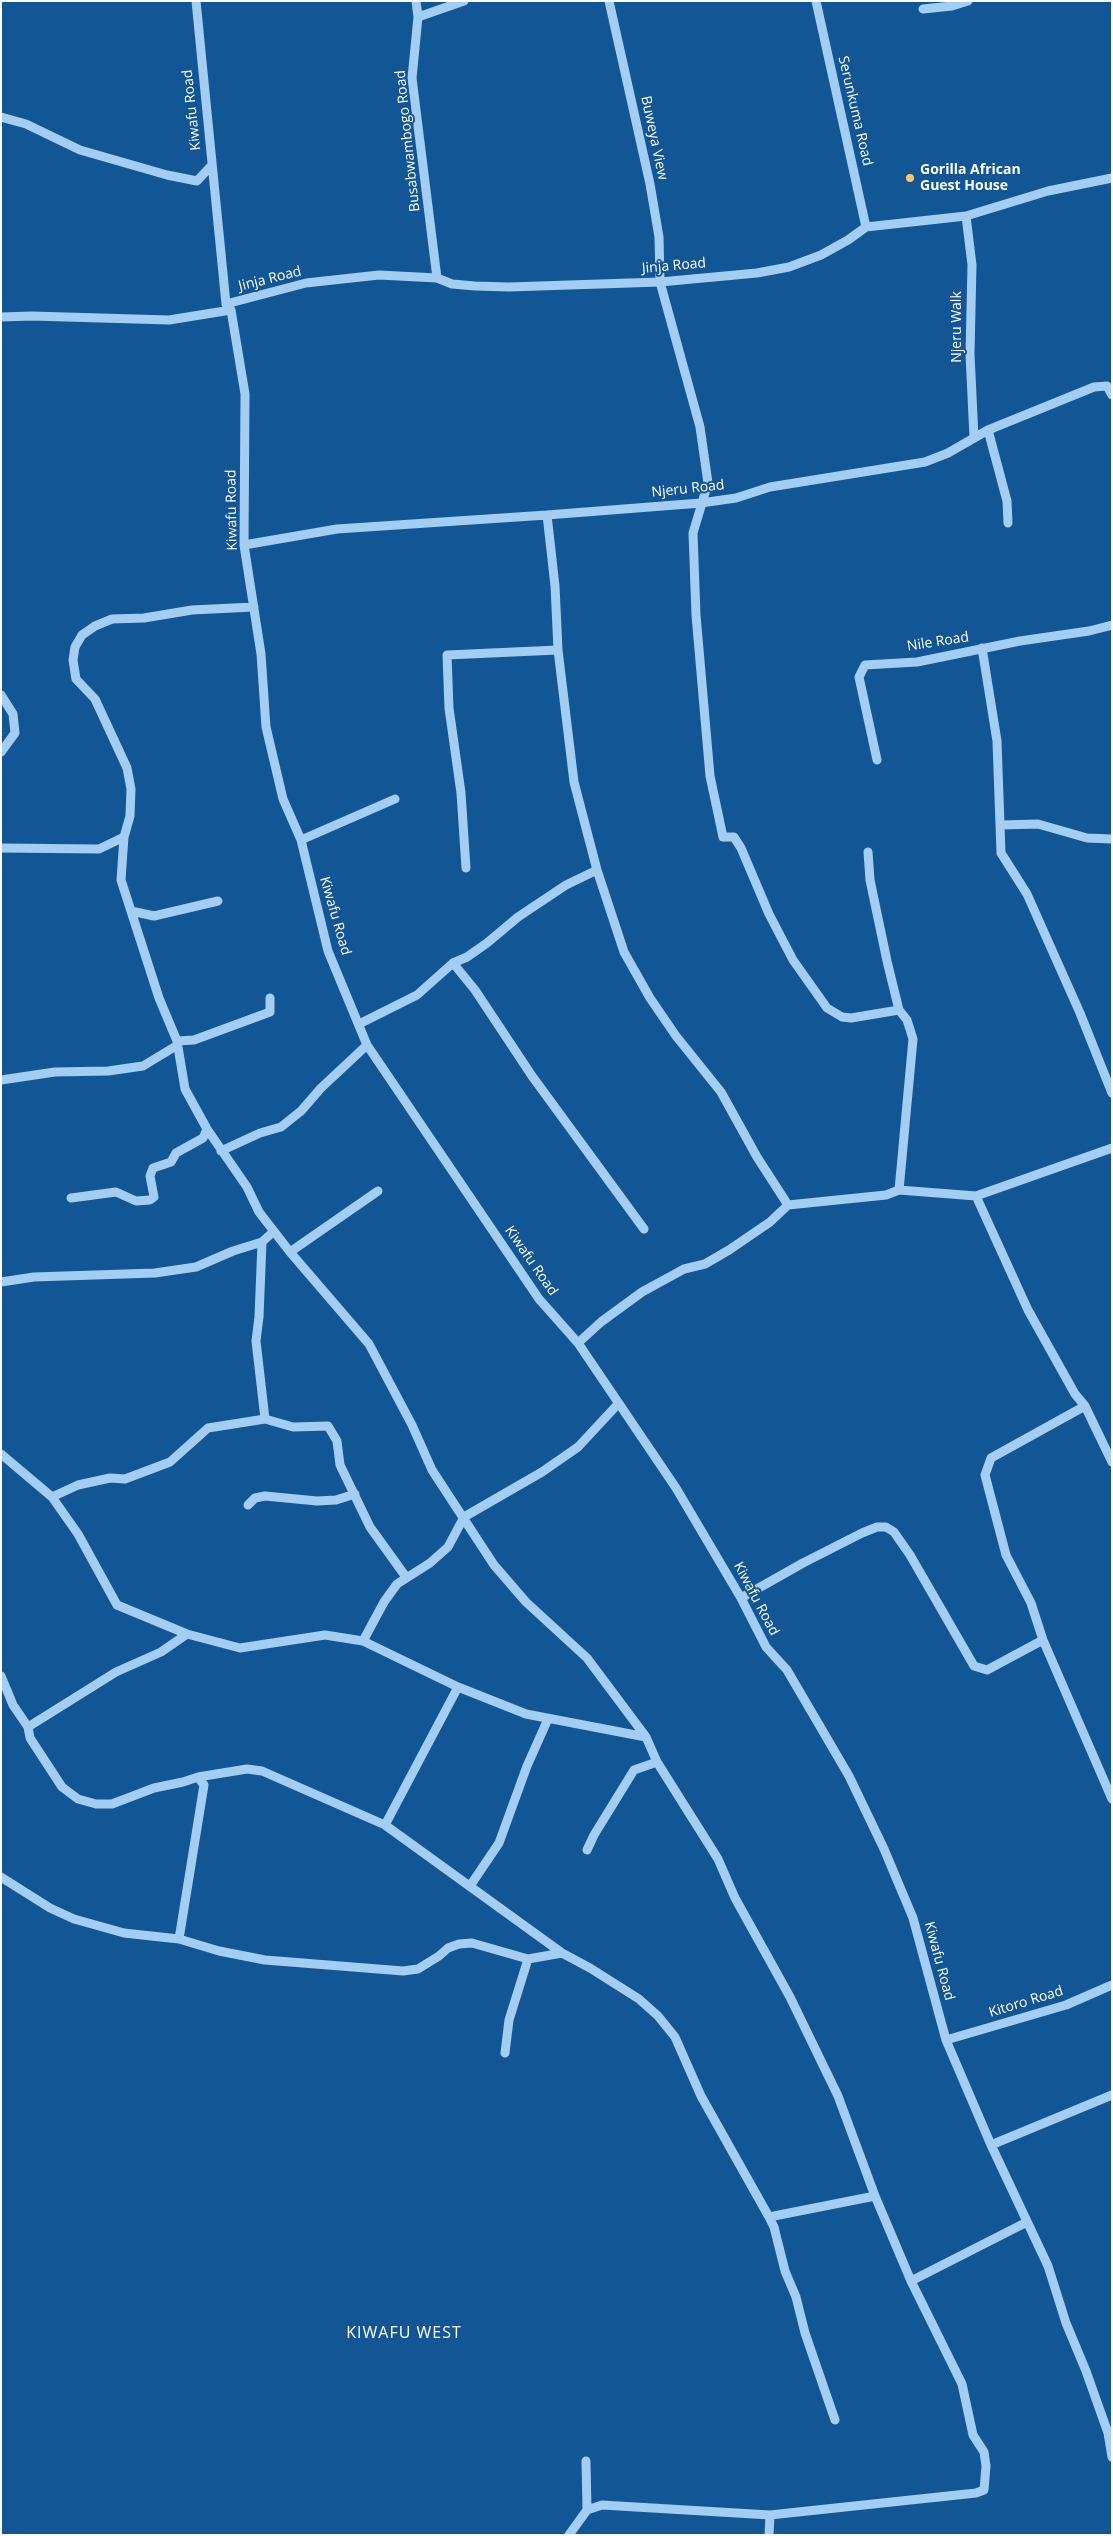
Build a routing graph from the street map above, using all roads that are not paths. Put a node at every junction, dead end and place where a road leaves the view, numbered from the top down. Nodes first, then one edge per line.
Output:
1 (196, 1) edge
2 (416, 1) edge
3 (464, 1) edge
4 (610, 1) edge
5 (816, 1) edge
6 (968, 1) edge
7 (923, 9) dead end
8 (418, 17) junction
9 (1, 117) edge
10 (212, 166) junction
11 (1112, 178) edge
12 (966, 216) junction
13 (866, 227) junction
14 (437, 278) junction
15 (660, 282) junction
16 (228, 307) junction
17 (1, 317) edge
18 (1110, 384) edge
19 (1112, 395) edge
20 (988, 430) junction
21 (974, 438) junction
22 (701, 504) junction
23 (547, 515) junction
24 (1008, 523) dead end
25 (244, 545) junction
26 (254, 607) junction
27 (1112, 624) edge
28 (982, 648) junction
29 (558, 650) junction
30 (1, 695) edge
31 (1, 752) edge
32 (877, 760) dead end
33 (395, 799) dead end
34 (1001, 825) junction
35 (124, 837) junction
36 (1112, 839) edge
37 (301, 840) junction
38 (1, 848) edge
39 (868, 852) dead end
40 (466, 868) dead end
41 (597, 870) junction
42 (218, 901) dead end
43 (131, 912) junction
44 (453, 963) junction
45 (270, 998) dead end
46 (899, 1010) junction
47 (359, 1024) junction
48 (177, 1043) junction
49 (367, 1045) junction
50 (1, 1080) edge
51 (1112, 1093) edge
52 (207, 1130) junction
53 (1112, 1148) edge
54 (221, 1151) junction
55 (899, 1190) junction
56 (378, 1191) dead end
57 (976, 1196) junction
58 (71, 1198) dead end
59 (788, 1205) junction
60 (644, 1229) dead end
61 (273, 1232) junction
62 (262, 1242) junction
63 (290, 1252) junction
64 (1, 1282) edge
65 (578, 1343) junction
66 (618, 1404) junction
67 (1085, 1406) junction
68 (265, 1420) junction
69 (1, 1454) edge
70 (1112, 1462) edge
71 (355, 1494) junction
72 (52, 1497) junction
73 (248, 1505) dead end
74 (464, 1517) junction
75 (406, 1577) junction
76 (741, 1598) junction
77 (187, 1634) junction
78 (1043, 1640) junction
79 (363, 1641) junction
80 (1, 1676) edge
81 (458, 1687) junction
82 (548, 1719) junction
83 (28, 1727) junction
84 (646, 1737) junction
85 (657, 1762) junction
86 (198, 1776) junction
87 (1112, 1800) edge
88 (385, 1825) junction
89 (588, 1850) dead end
90 (1, 1876) edge
91 (470, 1886) junction
92 (179, 1939) junction
93 (562, 1953) junction
94 (528, 1959) junction
95 (1112, 1985) edge
96 (946, 2040) junction
97 (505, 2053) dead end
98 (1112, 2095) edge
99 (991, 2145) junction
100 (875, 2196) junction
101 (769, 2217) junction
102 (1027, 2222) junction
103 (911, 2281) junction
104 (835, 2420) dead end
105 (1112, 2457) edge
106 (586, 2461) dead end
107 (587, 2510) junction
108 (770, 2515) junction
109 (569, 2535) edge
110 (769, 2535) edge

1 - 10 street, Kiwafu Road
2 - 8 street, Busabwambogo Road
3 - 8 street
4 - 15 street, Buweya View
5 - 13 street, Serunkuma Road
6 - 7 street
8 - 14 street, Busabwambogo Road
9 - 10 street
10 - 16 street, Kiwafu Road
11 - 12 street, Jinja Road
12 - 13 street, Jinja Road
12 - 21 street, Njeru Walk
13 - 15 street, Jinja Road
14 - 15 street, Jinja Road
14 - 16 street, Jinja Road
15 - 22 street, Buweya View
16 - 17 street, Jinja Road
16 - 25 street, Kiwafu Road
18 - 19 street, Njeru Road
18 - 20 street, Njeru Road
20 - 21 street, Njeru Road
20 - 24 street
21 - 22 street, Njeru Road
22 - 23 street, Njeru Road
22 - 46 street, Buweya View
23 - 25 street, Njeru Road
23 - 29 street
25 - 26 street, Kiwafu Road
26 - 35 street
26 - 37 street, Kiwafu Road
27 - 28 street, Nile Road
28 - 32 street, Nile Road
28 - 34 street
29 - 40 street
29 - 41 street
30 - 31 street
33 - 37 street
34 - 36 street
34 - 51 street
35 - 38 street
35 - 43 street
37 - 47 street, Kiwafu Road
39 - 46 street
41 - 44 street
41 - 59 street
42 - 43 street
43 - 48 street
44 - 47 street
44 - 60 street
45 - 48 street
46 - 55 street
47 - 49 street, Kiwafu Road
48 - 50 street
48 - 52 street
49 - 54 street
49 - 65 street, Kiwafu Road
52 - 54 street
52 - 58 street
53 - 57 street
54 - 61 street
55 - 57 street
55 - 59 street
56 - 63 street
57 - 67 street
59 - 65 street
61 - 62 street
61 - 63 street
62 - 64 street
62 - 68 street
63 - 74 street
65 - 66 street, Kiwafu Road
66 - 74 street
66 - 76 street, Kiwafu Road
67 - 70 street
67 - 78 street
68 - 71 street
68 - 72 street
69 - 72 street
71 - 73 street
71 - 75 street
72 - 77 street
74 - 75 street
74 - 84 street
75 - 79 street
76 - 78 street
76 - 96 street, Kiwafu Road
77 - 79 street
77 - 83 street
78 - 87 street
79 - 81 street
80 - 83 street
81 - 82 street
81 - 88 street
82 - 84 street
82 - 91 street
83 - 86 street
84 - 85 street
85 - 89 street
85 - 100 street
86 - 88 street
86 - 92 street
88 - 91 street
90 - 92 street
91 - 93 street
92 - 94 street
93 - 94 street
93 - 101 street
94 - 97 street
95 - 96 street, Kitoro Road
96 - 99 street, Kiwafu Road
98 - 99 street
99 - 102 street, Kiwafu Road
100 - 101 street
100 - 103 street
101 - 104 street
102 - 103 street
102 - 105 street, Kiwafu Road
103 - 108 street
106 - 107 street
107 - 108 street
107 - 109 street
108 - 110 street

